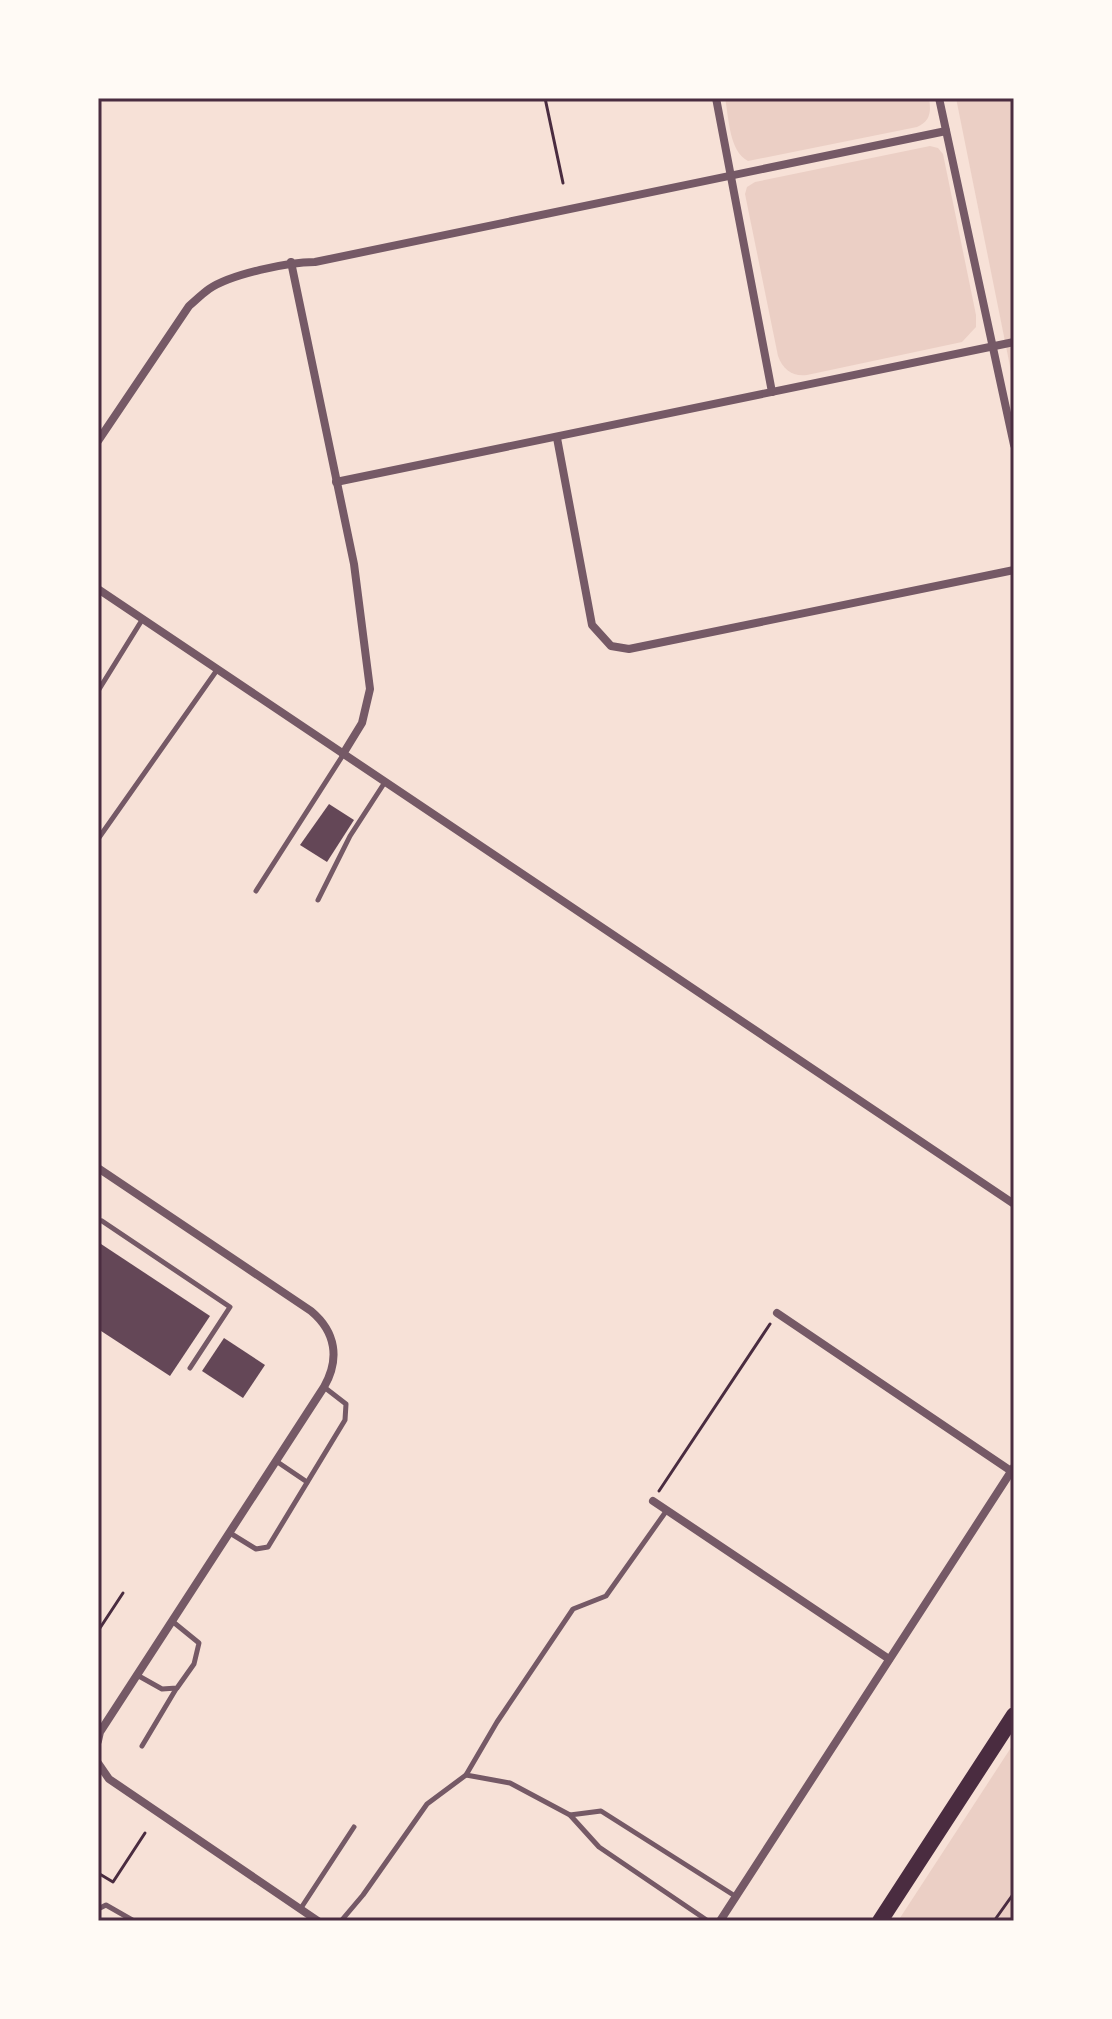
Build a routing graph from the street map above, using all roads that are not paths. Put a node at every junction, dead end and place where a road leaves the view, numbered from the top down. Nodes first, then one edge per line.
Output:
1 (716, 98) edge
2 (939, 98) edge
3 (946, 131) junction
4 (732, 177) junction
5 (291, 262) junction
6 (1014, 342) edge
7 (994, 346) junction
8 (772, 392) junction
9 (557, 438) junction
10 (98, 441) edge
11 (1014, 445) edge
12 (336, 482) junction
13 (1014, 570) edge
14 (98, 589) edge
15 (143, 619) junction
16 (218, 669) junction
17 (98, 691) edge
18 (343, 754) junction
19 (385, 782) junction
20 (98, 839) edge
21 (256, 891) dead end
22 (318, 900) dead end
23 (98, 1168) edge
24 (1014, 1204) edge
25 (102, 1221) dead end
26 (777, 1313) road end
27 (190, 1368) dead end
28 (324, 1387) junction
29 (276, 1461) junction
30 (1013, 1471) edge
31 (307, 1482) junction
32 (653, 1501) road end
33 (667, 1510) junction
34 (229, 1533) junction
35 (172, 1621) junction
36 (889, 1659) junction
37 (137, 1675) junction
38 (177, 1688) junction
39 (1014, 1715) edge
40 (98, 1741) edge
41 (142, 1746) dead end
42 (98, 1763) edge
43 (466, 1775) junction
44 (570, 1815) junction
45 (354, 1827) dead end
46 (736, 1896) junction
47 (98, 1909) edge
48 (300, 1909) junction
49 (134, 1921) edge
50 (318, 1921) edge
51 (341, 1921) edge
52 (708, 1921) edge
53 (720, 1921) edge
54 (880, 1921) edge

1 - 4 street
2 - 3 street
3 - 4 street
3 - 7 street
4 - 5 street
4 - 8 street
5 - 10 street
5 - 12 street
6 - 7 street
7 - 8 street
7 - 11 street
8 - 9 street
9 - 12 street
9 - 13 street
12 - 18 street
14 - 15 street
15 - 16 street
15 - 17 lane
16 - 18 street
16 - 20 lane
18 - 19 street
18 - 21 lane
19 - 22 lane
19 - 24 street
23 - 28 street
25 - 27 lane
26 - 30 street
28 - 29 street
28 - 31 lane
29 - 31 lane
29 - 34 street
30 - 36 street
31 - 34 lane
32 - 33 street
33 - 36 street
33 - 43 lane
34 - 35 street
35 - 37 street
35 - 38 lane
36 - 46 street
37 - 38 lane
37 - 40 street
38 - 41 lane
39 - 54 highway
42 - 48 street
43 - 44 lane
43 - 51 lane
44 - 46 lane
44 - 52 lane
45 - 48 lane
46 - 53 street
47 - 49 lane
48 - 50 street

